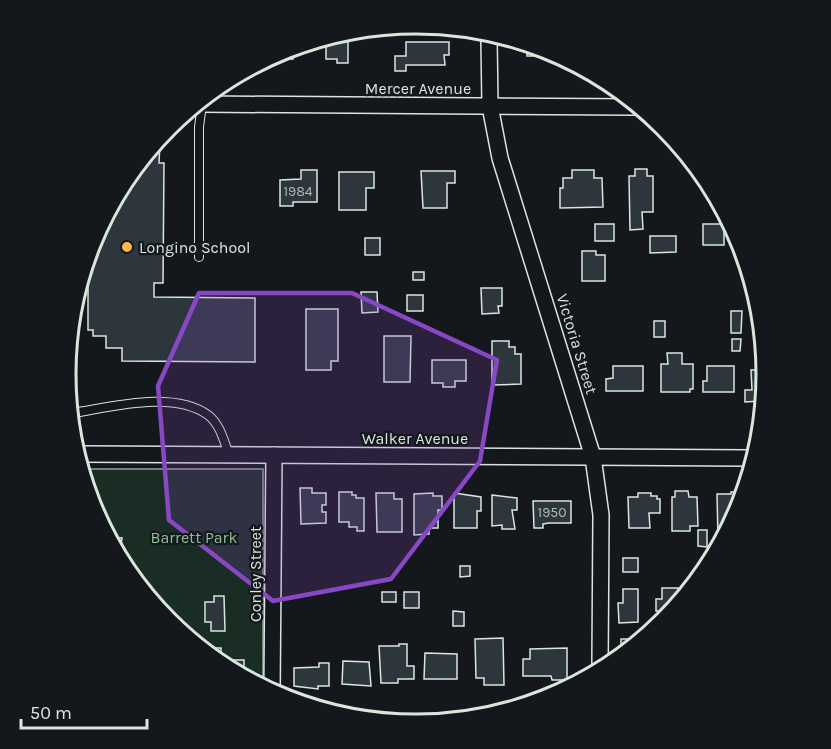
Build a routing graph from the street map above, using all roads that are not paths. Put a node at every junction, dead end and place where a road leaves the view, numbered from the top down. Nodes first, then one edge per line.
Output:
1 (489, 43) edge
2 (210, 104) edge
3 (490, 106) junction
4 (624, 107) edge
5 (200, 112) edge
6 (199, 257) dead end
7 (77, 412) edge
8 (85, 454) edge
9 (229, 455) junction
10 (274, 455) junction
11 (593, 457) junction
12 (745, 458) edge
13 (600, 660) edge
14 (272, 683) edge

1 - 3 street, Victoria Street
2 - 3 street, Mercer Avenue
3 - 4 street, Mercer Avenue
3 - 11 street, Victoria Street
5 - 6 lane
7 - 9 lane
8 - 9 street, Walker Avenue
9 - 10 street, Walker Avenue
10 - 11 street, Walker Avenue
10 - 14 street, Conley Street
11 - 12 street, Walker Avenue
11 - 13 street, Victoria Street

